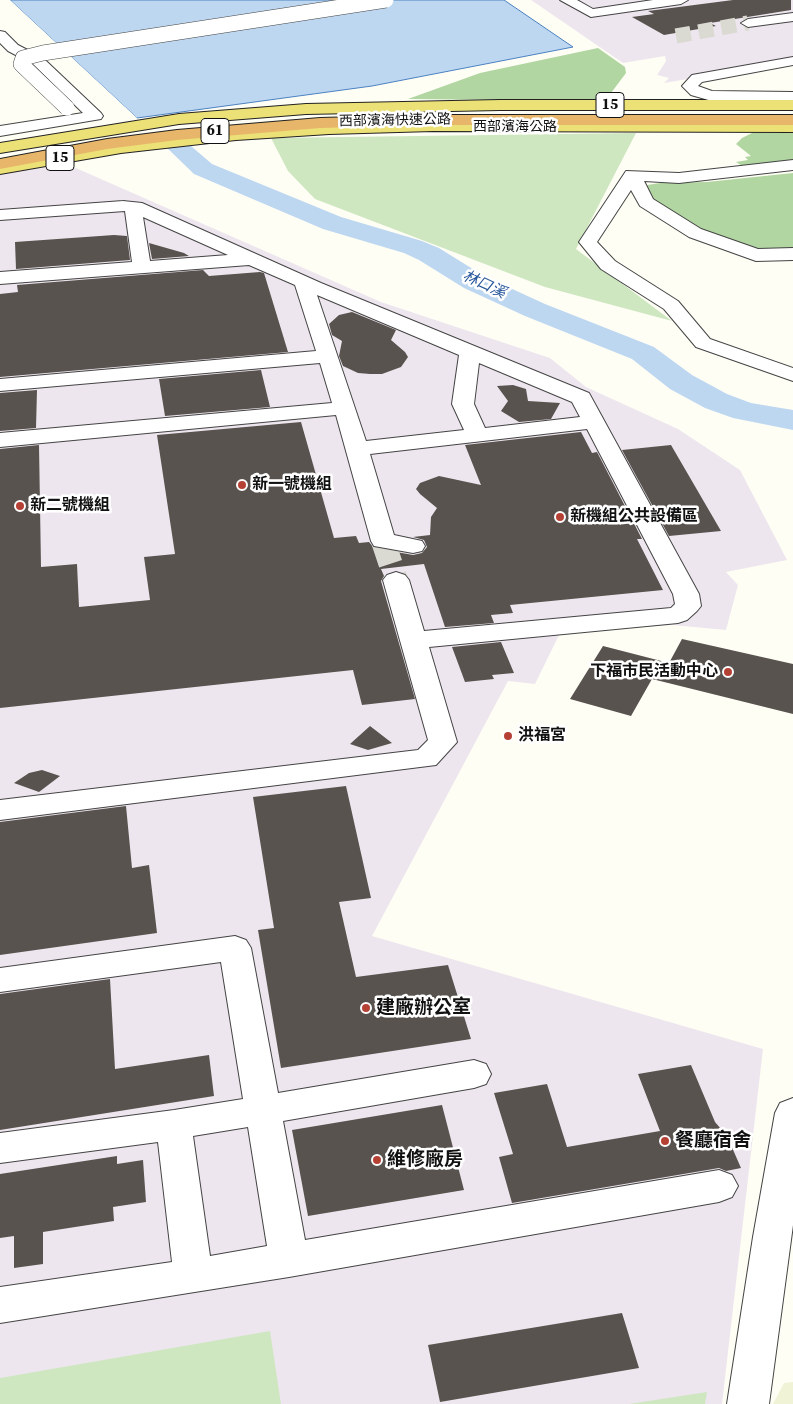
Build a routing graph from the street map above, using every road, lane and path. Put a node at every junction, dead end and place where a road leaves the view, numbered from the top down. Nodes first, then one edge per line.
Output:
1 (386, 0) edge
2 (567, 0) edge
3 (681, 0) edge
4 (793, 17) edge
5 (748, 23) tunnel mouth
6 (0, 34) edge
7 (793, 61) edge
8 (793, 97) edge
9 (793, 105) edge
10 (70, 114) junction
11 (793, 114) edge
12 (431, 116) junction
13 (793, 120) edge
14 (793, 128) edge
15 (0, 131) edge
16 (0, 148) edge
17 (0, 157) edge
18 (0, 164) edge
19 (793, 165) edge
20 (0, 169) edge
21 (632, 175) junction
22 (133, 207) junction
23 (0, 215) edge
24 (793, 254) edge
25 (254, 258) junction
26 (142, 267) junction
27 (0, 278) edge
28 (303, 282) junction
29 (470, 352) junction
30 (328, 356) junction
31 (793, 375) edge
32 (0, 385) edge
33 (344, 408) junction
34 (593, 422) junction
35 (477, 435) junction
36 (0, 440) edge
37 (357, 449) junction
38 (413, 546) dead end
39 (396, 580) tunnel mouth
40 (415, 640) junction
41 (0, 810) edge
42 (0, 980) edge
43 (474, 1074) dead end
44 (263, 1110) junction
45 (793, 1113) edge
46 (174, 1125) junction
47 (0, 1148) edge
48 (719, 1186) dead end
49 (289, 1260) junction
50 (193, 1276) junction
51 (0, 1305) edge
52 (748, 1404) edge

1 - 10 street, bridge
2 - 3 street
4 - 5 street
6 - 10 street
7 - 8 street
9 - 16 main road, 西部濱海公路 / 15
10 - 15 street
11 - 12 highway, 西部濱海快速公路 / 61
12 - 13 highway, 西部濱海快速公路 / 61
12 - 17 highway, 西部濱海快速公路 / 61
12 - 18 highway, 西部濱海快速公路 / 61
14 - 20 main road, 西部濱海公路 / 15
19 - 21 street
21 - 24 street
21 - 31 street
22 - 23 street
22 - 25 street
22 - 26 street
25 - 26 street
25 - 28 street
26 - 27 street
28 - 29 street
28 - 30 street
29 - 34 street
29 - 35 street
30 - 32 street
30 - 33 street
33 - 36 street
33 - 37 street
34 - 35 street
34 - 40 street
35 - 37 street
37 - 38 street
39 - 40 street
40 - 41 street
42 - 44 street
43 - 44 street
44 - 46 street
44 - 49 street
45 - 52 street
46 - 47 street
46 - 50 street
48 - 49 street
49 - 50 street
50 - 51 street

